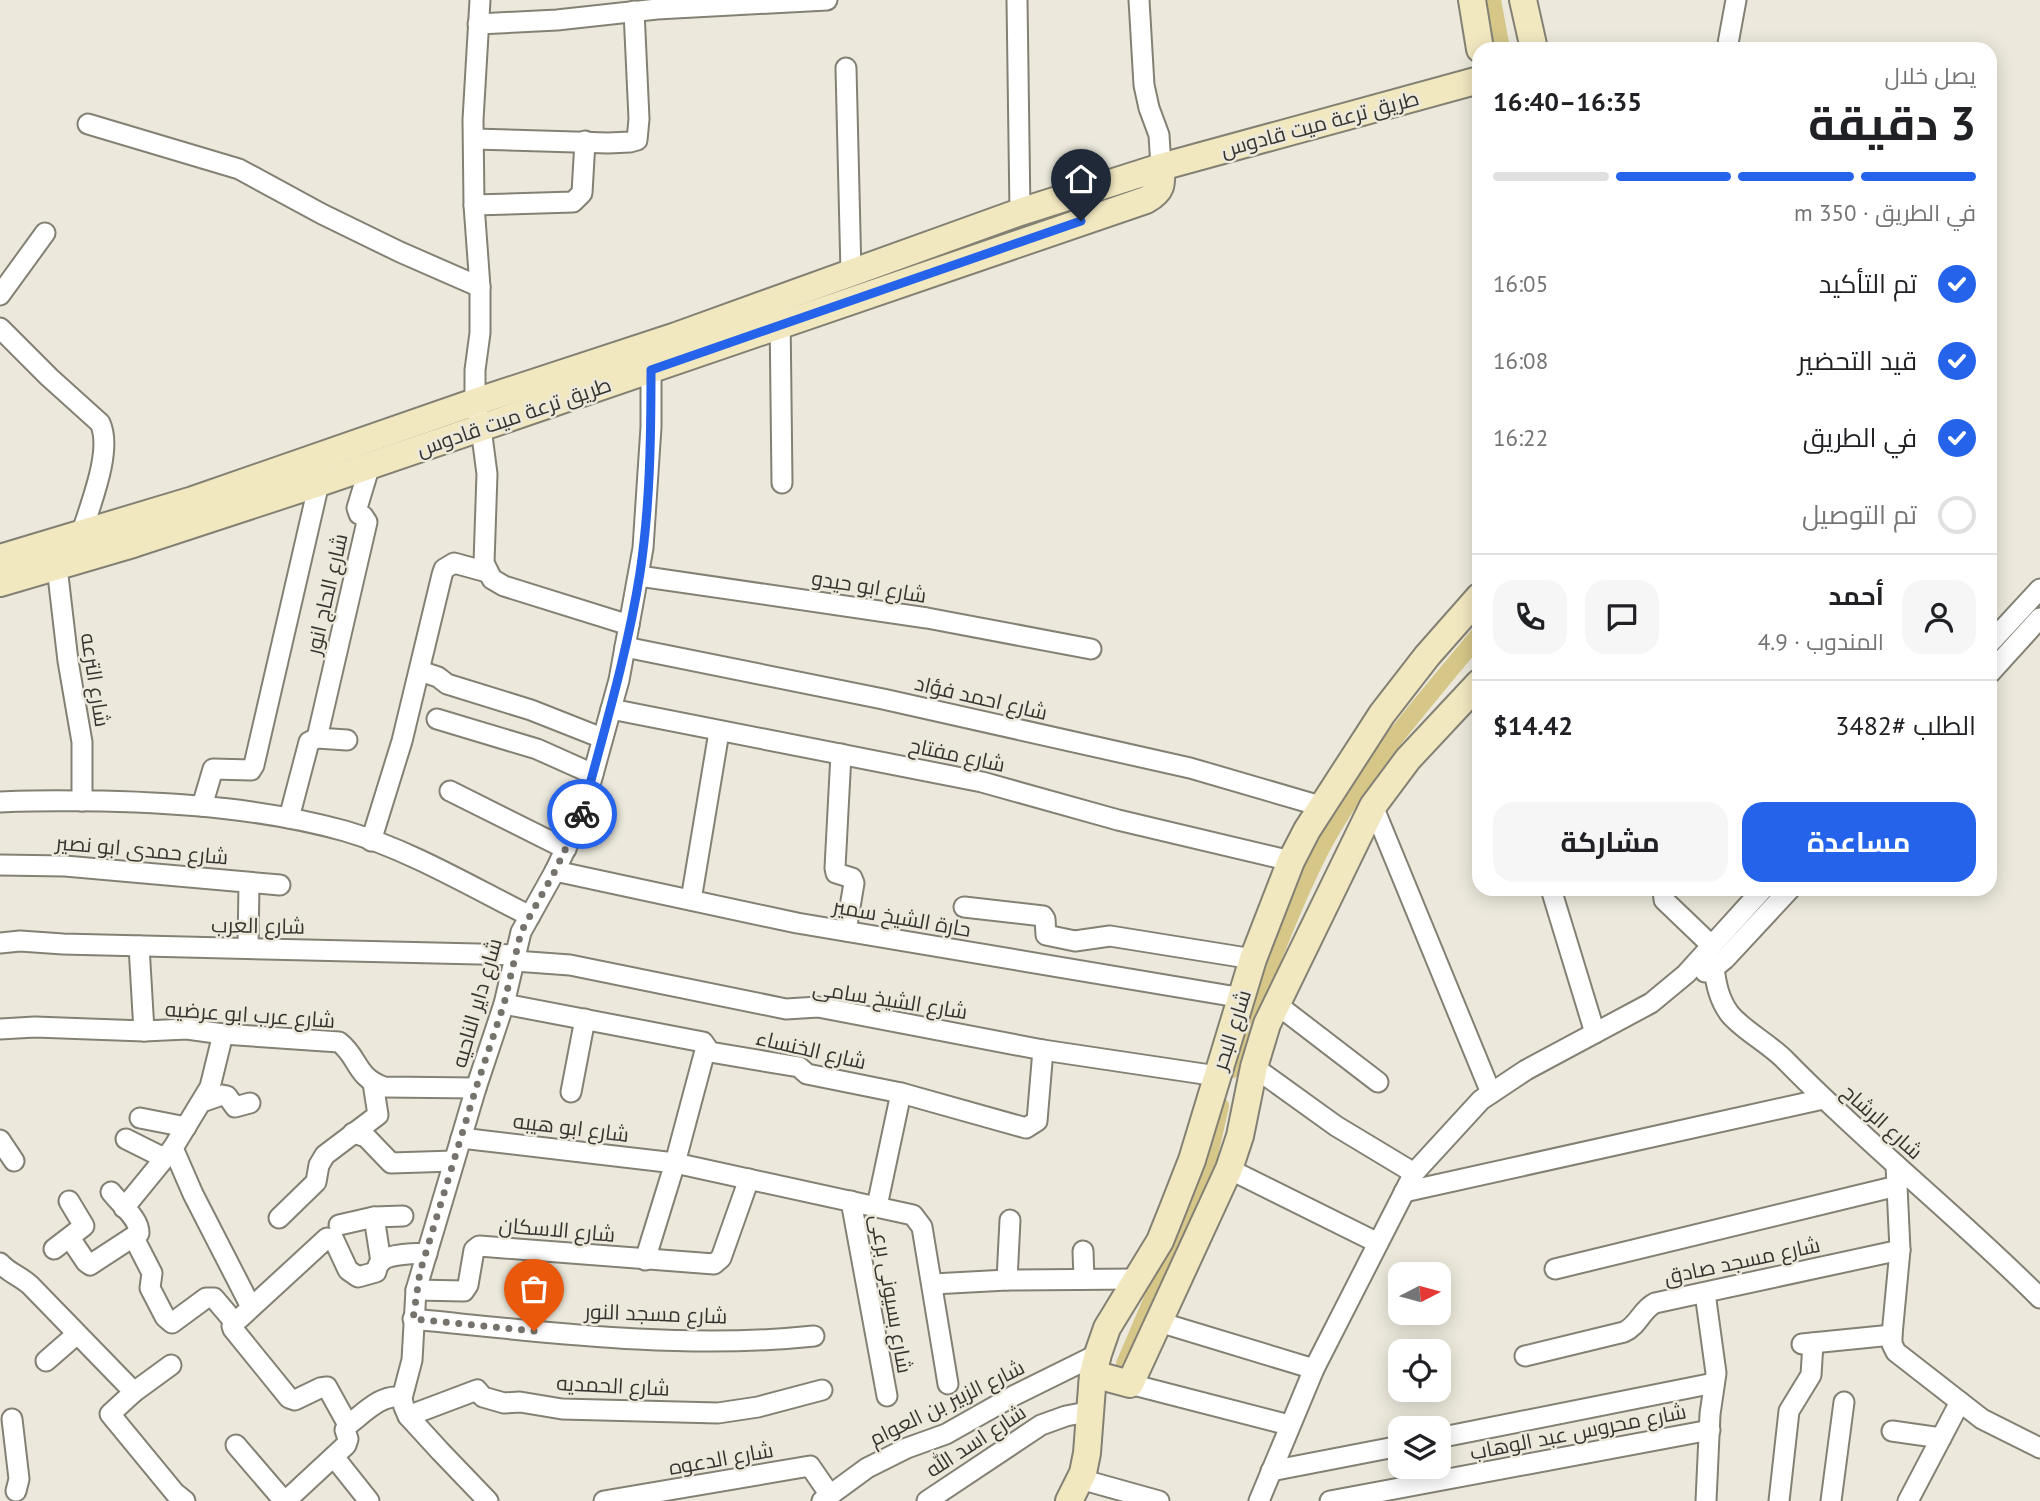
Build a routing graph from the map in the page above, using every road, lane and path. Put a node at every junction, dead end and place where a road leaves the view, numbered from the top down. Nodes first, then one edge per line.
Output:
1 (480, 0) edge
2 (827, 0) edge
3 (1017, 0) edge
4 (1139, 0) edge
5 (1472, 0) edge
6 (1523, 0) edge
7 (1737, 0) edge
8 (634, 11) junction
9 (478, 24) junction
10 (1479, 42) edge
11 (1532, 42) edge
12 (1728, 42) edge
13 (846, 68) dead end
14 (1472, 82) edge
15 (88, 124) dead end
16 (474, 139) junction
17 (585, 141) junction
18 (1161, 167) junction
19 (474, 205) junction
20 (1020, 212) junction
21 (45, 233) dead end
22 (851, 273) junction
23 (480, 287) junction
24 (0, 295) edge
25 (780, 298) junction
26 (780, 325) junction
27 (0, 328) edge
28 (678, 348) junction
29 (651, 370) junction
30 (475, 402) junction
31 (481, 428) junction
32 (370, 465) junction
33 (319, 483) junction
34 (782, 483) dead end
35 (85, 544) junction
36 (0, 558) edge
37 (57, 567) junction
38 (487, 572) junction
39 (639, 576) junction
40 (0, 583) edge
41 (2040, 589) edge
42 (1472, 605) edge
43 (2040, 618) edge
44 (629, 625) junction
45 (1997, 635) edge
46 (625, 647) junction
47 (1091, 649) dead end
48 (1997, 665) edge
49 (420, 671) junction
50 (1472, 690) edge
51 (611, 709) junction
52 (437, 719) dead end
53 (719, 732) junction
54 (317, 738) junction
55 (602, 738) junction
56 (347, 740) dead end
57 (841, 754) junction
58 (593, 774) junction
59 (450, 792) dead end
60 (82, 801) junction
61 (0, 802) edge
62 (202, 806) junction
63 (1373, 806) junction
64 (1324, 807) junction
65 (289, 818) junction
66 (371, 841) junction
67 (566, 849) junction
68 (1290, 860) junction
69 (0, 865) edge
70 (555, 871) junction
71 (249, 883) junction
72 (281, 885) dead end
73 (1553, 896) edge
74 (1664, 896) edge
75 (1756, 896) edge
76 (1783, 896) edge
77 (691, 900) junction
78 (964, 907) dead end
79 (530, 916) junction
80 (846, 931) junction
81 (0, 943) edge
82 (1711, 945) junction
83 (139, 946) junction
84 (248, 948) junction
85 (515, 958) junction
86 (1253, 960) junction
87 (1714, 968) junction
88 (1686, 974) junction
89 (1243, 998) junction
90 (1275, 1003) junction
91 (504, 1004) junction
92 (585, 1019) junction
93 (0, 1029) edge
94 (144, 1031) junction
95 (1595, 1033) junction
96 (223, 1034) junction
97 (706, 1047) junction
98 (1043, 1050) junction
99 (1254, 1068) junction
100 (1217, 1076) junction
101 (1378, 1082) dead end
102 (373, 1083) junction
103 (476, 1088) junction
104 (571, 1092) dead end
105 (901, 1093) junction
106 (1491, 1093) junction
107 (1823, 1099) junction
108 (202, 1102) junction
109 (250, 1103) dead end
110 (140, 1118) dead end
111 (186, 1128) junction
112 (353, 1133) junction
113 (461, 1138) junction
114 (125, 1139) dead end
115 (0, 1140) edge
116 (168, 1153) junction
117 (14, 1161) dead end
118 (454, 1161) junction
119 (675, 1163) junction
120 (1896, 1165) junction
121 (1229, 1170) junction
122 (1414, 1173) junction
123 (749, 1179) junction
124 (1897, 1186) junction
125 (111, 1192) dead end
126 (1404, 1192) junction
127 (851, 1200) junction
128 (69, 1201) dead end
129 (877, 1206) junction
130 (124, 1208) junction
131 (1191, 1213) junction
132 (403, 1216) dead end
133 (374, 1217) junction
134 (279, 1218) dead end
135 (1010, 1220) dead end
136 (340, 1226) dead end
137 (134, 1238) junction
138 (1378, 1243) junction
139 (1900, 1250) junction
140 (1083, 1251) dead end
141 (427, 1254) junction
142 (645, 1260) junction
143 (381, 1262) junction
144 (0, 1263) edge
145 (1555, 1269) dead end
146 (1084, 1279) junction
147 (1137, 1279) junction
148 (1007, 1280) junction
149 (933, 1284) junction
150 (416, 1290) junction
151 (1705, 1293) junction
152 (2040, 1298) edge
153 (251, 1307) junction
154 (413, 1319) junction
155 (234, 1320) junction
156 (1159, 1322) junction
157 (77, 1334) junction
158 (1892, 1335) junction
159 (814, 1336) dead end
160 (1525, 1356) dead end
161 (46, 1361) dead end
162 (1095, 1364) junction
163 (171, 1365) dead end
164 (1314, 1369) junction
165 (1714, 1383) junction
166 (948, 1384) dead end
167 (1130, 1384) junction
168 (822, 1390) dead end
169 (134, 1392) junction
170 (887, 1396) dead end
171 (1844, 1402) dead end
172 (1960, 1402) junction
173 (405, 1407) junction
174 (1092, 1410) junction
175 (12, 1419) dead end
176 (348, 1425) junction
177 (1289, 1425) junction
178 (1710, 1430) junction
179 (1892, 1431) dead end
180 (1451, 1435) edge
181 (1941, 1438) junction
182 (236, 1445) dead end
183 (1388, 1448) edge
184 (2040, 1448) edge
185 (334, 1457) junction
186 (1271, 1471) junction
187 (1074, 1490) edge
188 (12, 1494) edge
189 (175, 1498) edge
190 (826, 1498) edge
191 (290, 1499) edge
192 (633, 1499) edge
193 (1913, 1499) edge
194 (369, 1501) edge
195 (488, 1501) edge
196 (604, 1501) edge
197 (927, 1501) edge
198 (1158, 1501) edge
199 (1259, 1501) edge
200 (1330, 1501) edge
201 (1706, 1501) edge
202 (1779, 1501) edge
203 (1830, 1501) edge

1 - 9 street
2 - 8 street
3 - 20 street
4 - 18 street
5 - 10 street
6 - 11 street
7 - 12 street
8 - 9 street
8 - 17 street
9 - 16 street
13 - 22 street
14 - 18 street, طريق ترعة ميت قادوس
15 - 23 street
16 - 17 street
16 - 19 street
17 - 19 street
18 - 20 street, طريق ترعة ميت قادوس
18 - 26 street, طريق ترعة ميت قادوس
19 - 23 street
20 - 22 street, طريق ترعة ميت قادوس
21 - 24 street
22 - 25 street, طريق ترعة ميت قادوس
23 - 30 street
25 - 26 street
25 - 28 street, طريق ترعة ميت قادوس
26 - 28 street, طريق ترعة ميت قادوس
26 - 34 street
27 - 35 street
28 - 29 street, طريق ترعة ميت قادوس
28 - 30 street, طريق ترعة ميت قادوس
29 - 31 street, طريق ترعة ميت قادوس
29 - 39 street, شارع داير الناحيه
30 - 31 street
30 - 35 street, طريق ترعة ميت قادوس
31 - 32 street, طريق ترعة ميت قادوس
31 - 38 street
32 - 33 street, طريق ترعة ميت قادوس
32 - 54 street, شارع الحاج انور
33 - 35 street, طريق ترعة ميت قادوس
33 - 62 street
35 - 36 street, طريق ترعة ميت قادوس
35 - 37 street, طريق ترعة ميت قادوس
37 - 40 street, طريق ترعة ميت قادوس
37 - 60 street, شارع الترعه
38 - 44 street
38 - 49 street
39 - 44 street, شارع داير الناحيه
39 - 47 street, شارع ابو حيدو
41 - 45 street
42 - 64 street, شارع البحر
43 - 48 street
44 - 46 street, شارع داير الناحيه
46 - 51 street, شارع داير الناحيه
46 - 64 street, شارع احمد فؤاد
49 - 55 street
49 - 66 street
50 - 63 street, شارع البحر
51 - 53 street, شارع مفتاح
51 - 55 street, شارع داير الناحيه
52 - 58 street
53 - 57 street, شارع مفتاح
53 - 77 street
54 - 56 street
54 - 65 street, شارع الحاج انور
55 - 58 street, شارع داير الناحيه
57 - 68 street, شارع مفتاح
57 - 80 street
58 - 67 street, شارع داير الناحيه
59 - 67 street
60 - 61 street
60 - 62 street
62 - 65 street
63 - 90 street, شارع البحر
63 - 106 street
64 - 68 street, شارع البحر
65 - 66 street
66 - 79 street
67 - 70 street, شارع داير الناحيه
68 - 86 street, شارع البحر
69 - 71 street, شارع حمدى ابو نصير
70 - 77 street, حارة الشيخ سمير
70 - 79 street, شارع داير الناحيه
71 - 72 street, شارع حمدى ابو نصير
71 - 84 street
73 - 95 street
74 - 82 street
75 - 82 street
76 - 87 street
77 - 80 street, حارة الشيخ سمير
78 - 86 street
79 - 85 street, شارع داير الناحيه
80 - 89 street, حارة الشيخ سمير
81 - 83 street, شارع العرب
82 - 88 street
83 - 84 street, شارع العرب
83 - 94 street
84 - 85 street, شارع العرب
85 - 91 street, شارع داير الناحيه
85 - 98 street, شارع الشيخ سامى
86 - 89 street, شارع البحر
87 - 88 street
87 - 107 street, شارع الرشاح
88 - 95 street
89 - 100 street, شارع البحر
90 - 99 street, شارع البحر
90 - 101 street
91 - 92 street, شارع الخنساء
91 - 103 street, شارع داير الناحيه
92 - 97 street, شارع الخنساء
92 - 104 street
93 - 94 street, شارع عرب ابو عرضيه
94 - 96 street, شارع عرب ابو عرضيه
95 - 106 street
96 - 102 street, شارع عرب ابو عرضيه
96 - 108 street
97 - 105 street, شارع الخنساء
97 - 119 street
98 - 100 street, شارع الشيخ سامى
98 - 105 street, شارع الخنساء
99 - 121 street, شارع البحر
99 - 122 street
100 - 131 street, شارع البحر
102 - 103 street
102 - 112 street
103 - 113 street, شارع داير الناحيه
105 - 129 street
106 - 122 street
107 - 120 street, شارع الرشاح
107 - 126 street
108 - 109 street
108 - 111 street
110 - 111 street
111 - 116 street
112 - 118 street
112 - 134 street
113 - 118 street, شارع داير الناحيه
113 - 119 street, شارع ابو هيبه
114 - 116 street
115 - 117 street
116 - 130 street
116 - 153 street
118 - 141 street, شارع داير الناحيه
119 - 123 street
119 - 142 street
120 - 124 street
120 - 152 street, شارع الرشاح
121 - 131 street, شارع البحر
121 - 138 street
122 - 126 street
123 - 127 street
123 - 142 street, شارع الاسكان
124 - 139 street
124 - 145 street
125 - 130 street
126 - 138 street
127 - 129 street
127 - 170 street, شارع بسيونى برعى
128 - 137 street
129 - 149 street
130 - 137 street
131 - 147 street, شارع البحر
131 - 156 street, شارع البحر
132 - 133 street
133 - 136 street
133 - 143 street
135 - 148 street
137 - 155 street
138 - 164 street
139 - 151 street, شارع مسجد صادق
139 - 158 street
140 - 146 street
141 - 143 street
141 - 150 street, شارع داير الناحيه
142 - 150 street, شارع الاسكان
143 - 153 street
144 - 157 street
146 - 147 street
146 - 148 street
147 - 162 street, شارع البحر
148 - 149 street
149 - 166 street
150 - 154 street, شارع داير الناحيه
151 - 160 street, شارع مسجد صادق
151 - 165 street
153 - 155 street
154 - 159 street, شارع مسجد النور
154 - 173 street, شارع داير الناحيه
155 - 176 street
156 - 164 street
156 - 167 street, شارع البحر
157 - 161 street
157 - 169 street
158 - 172 street
158 - 202 street
162 - 167 street
162 - 174 street, شارع البحر
162 - 190 street, شارع الزبير بن العوام
163 - 169 street
164 - 177 street
165 - 178 street
165 - 180 street
167 - 177 street
168 - 173 street, شارع الحمديه
169 - 189 street
171 - 203 street
172 - 181 street
172 - 184 street
173 - 176 street, شارع الحمديه
173 - 195 street
174 - 187 street, شارع البحر
174 - 197 street, شارع اسد الله
175 - 188 street
176 - 185 street
177 - 186 street
178 - 200 street, شارع محروس عبد الوهاب
178 - 201 street
179 - 181 street
181 - 193 street
182 - 191 street
183 - 186 street
185 - 191 street
185 - 194 street
186 - 199 street
187 - 198 street
190 - 192 street, شارع الدعوه
192 - 196 street, شارع الدعوه

